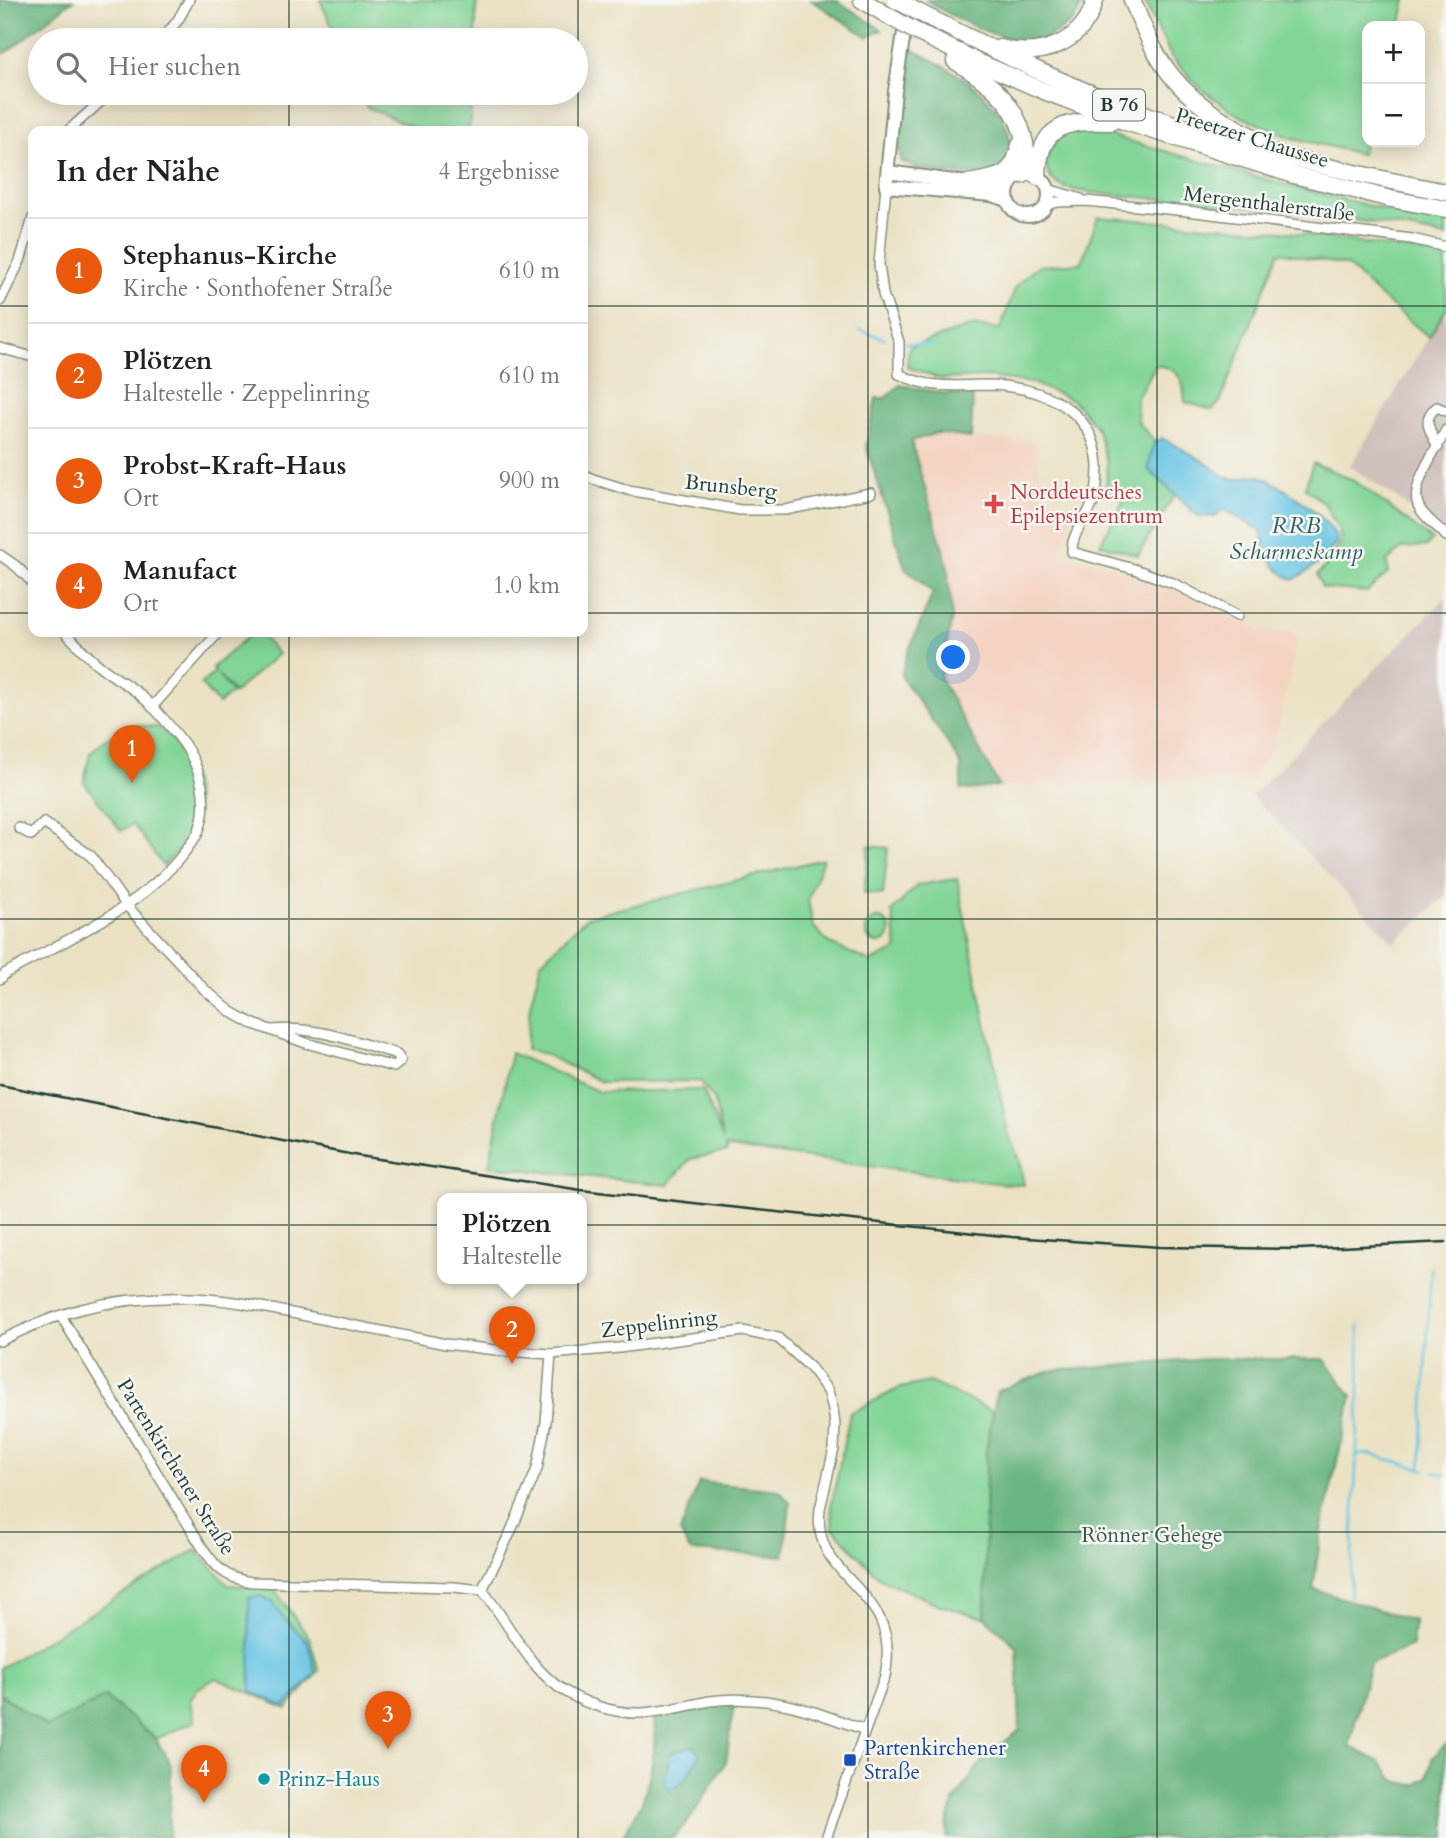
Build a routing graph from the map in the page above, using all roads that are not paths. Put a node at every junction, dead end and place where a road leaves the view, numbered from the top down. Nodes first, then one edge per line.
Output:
1 (189, 0) edge
2 (862, 0) edge
3 (896, 0) edge
4 (1095, 0) edge
5 (1132, 0) edge
6 (914, 6) edge
7 (172, 28) edge
8 (954, 30) junction
9 (915, 32) junction
10 (97, 105) edge
11 (1126, 122) junction
12 (74, 126) edge
13 (1023, 136) junction
14 (1293, 158) junction
15 (888, 172) junction
16 (1030, 181) junction
17 (968, 183) junction
18 (886, 186) junction
19 (1446, 192) edge
20 (1008, 200) junction
21 (1086, 201) junction
22 (1048, 204) junction
23 (1446, 209) edge
24 (28, 235) edge
25 (1446, 247) edge
26 (0, 301) edge
27 (0, 348) edge
28 (28, 356) edge
29 (1446, 411) edge
30 (1446, 430) edge
31 (1438, 447) junction
32 (588, 476) edge
33 (871, 493) dead end
34 (1446, 536) edge
35 (0, 555) edge
36 (28, 578) edge
37 (1237, 616) dead end
38 (70, 637) edge
39 (215, 637) edge
40 (152, 707) junction
41 (19, 828) dead end
42 (127, 906) junction
43 (2, 973) edge
44 (272, 1030) junction
45 (61, 1317) junction
46 (0, 1340) edge
47 (551, 1354) junction
48 (482, 1590) junction
49 (865, 1730) junction
50 (826, 1838) edge

1 - 7 street
2 - 9 highway, Preetzer Chaussee / B 76, bridge
3 - 6 highway, Preetzer Chaussee / B 76, bridge
4 - 8 highway, B 76
5 - 14 highway, B 76
6 - 8 highway, Preetzer Chaussee / B 76
6 - 15 main road
8 - 14 highway, Preetzer Chaussee / B 76
9 - 11 highway, Preetzer Chaussee / B 76
9 - 13 highway, B 76
10 - 12 street
11 - 16 highway, B 76
11 - 23 highway, Preetzer Chaussee / B 76
13 - 16 highway, B 76
13 - 17 highway
14 - 19 highway, Preetzer Chaussee / B 76
15 - 17 main road
15 - 18 main road
16 - 17 main road
16 - 20 main road
16 - 21 street, Mergenthalerstraße
16 - 22 main road
18 - 20 main road
18 - 37 street
20 - 22 main road
21 - 22 street, Mergenthalerstraße
21 - 25 street, Mergenthalerstraße
24 - 26 street
27 - 28 street
29 - 31 street
30 - 31 street
31 - 34 street
32 - 33 street, Brunsberg
35 - 36 street
38 - 40 street
39 - 40 street
40 - 42 street
41 - 42 street
42 - 43 street
42 - 44 street
44 - 44 street
45 - 46 street, Zeppelinring
45 - 47 street, Zeppelinring
45 - 48 street, Partenkirchener Straße
47 - 48 street
47 - 49 street, Zeppelinring
48 - 49 street
49 - 50 street, Zeppelinring

